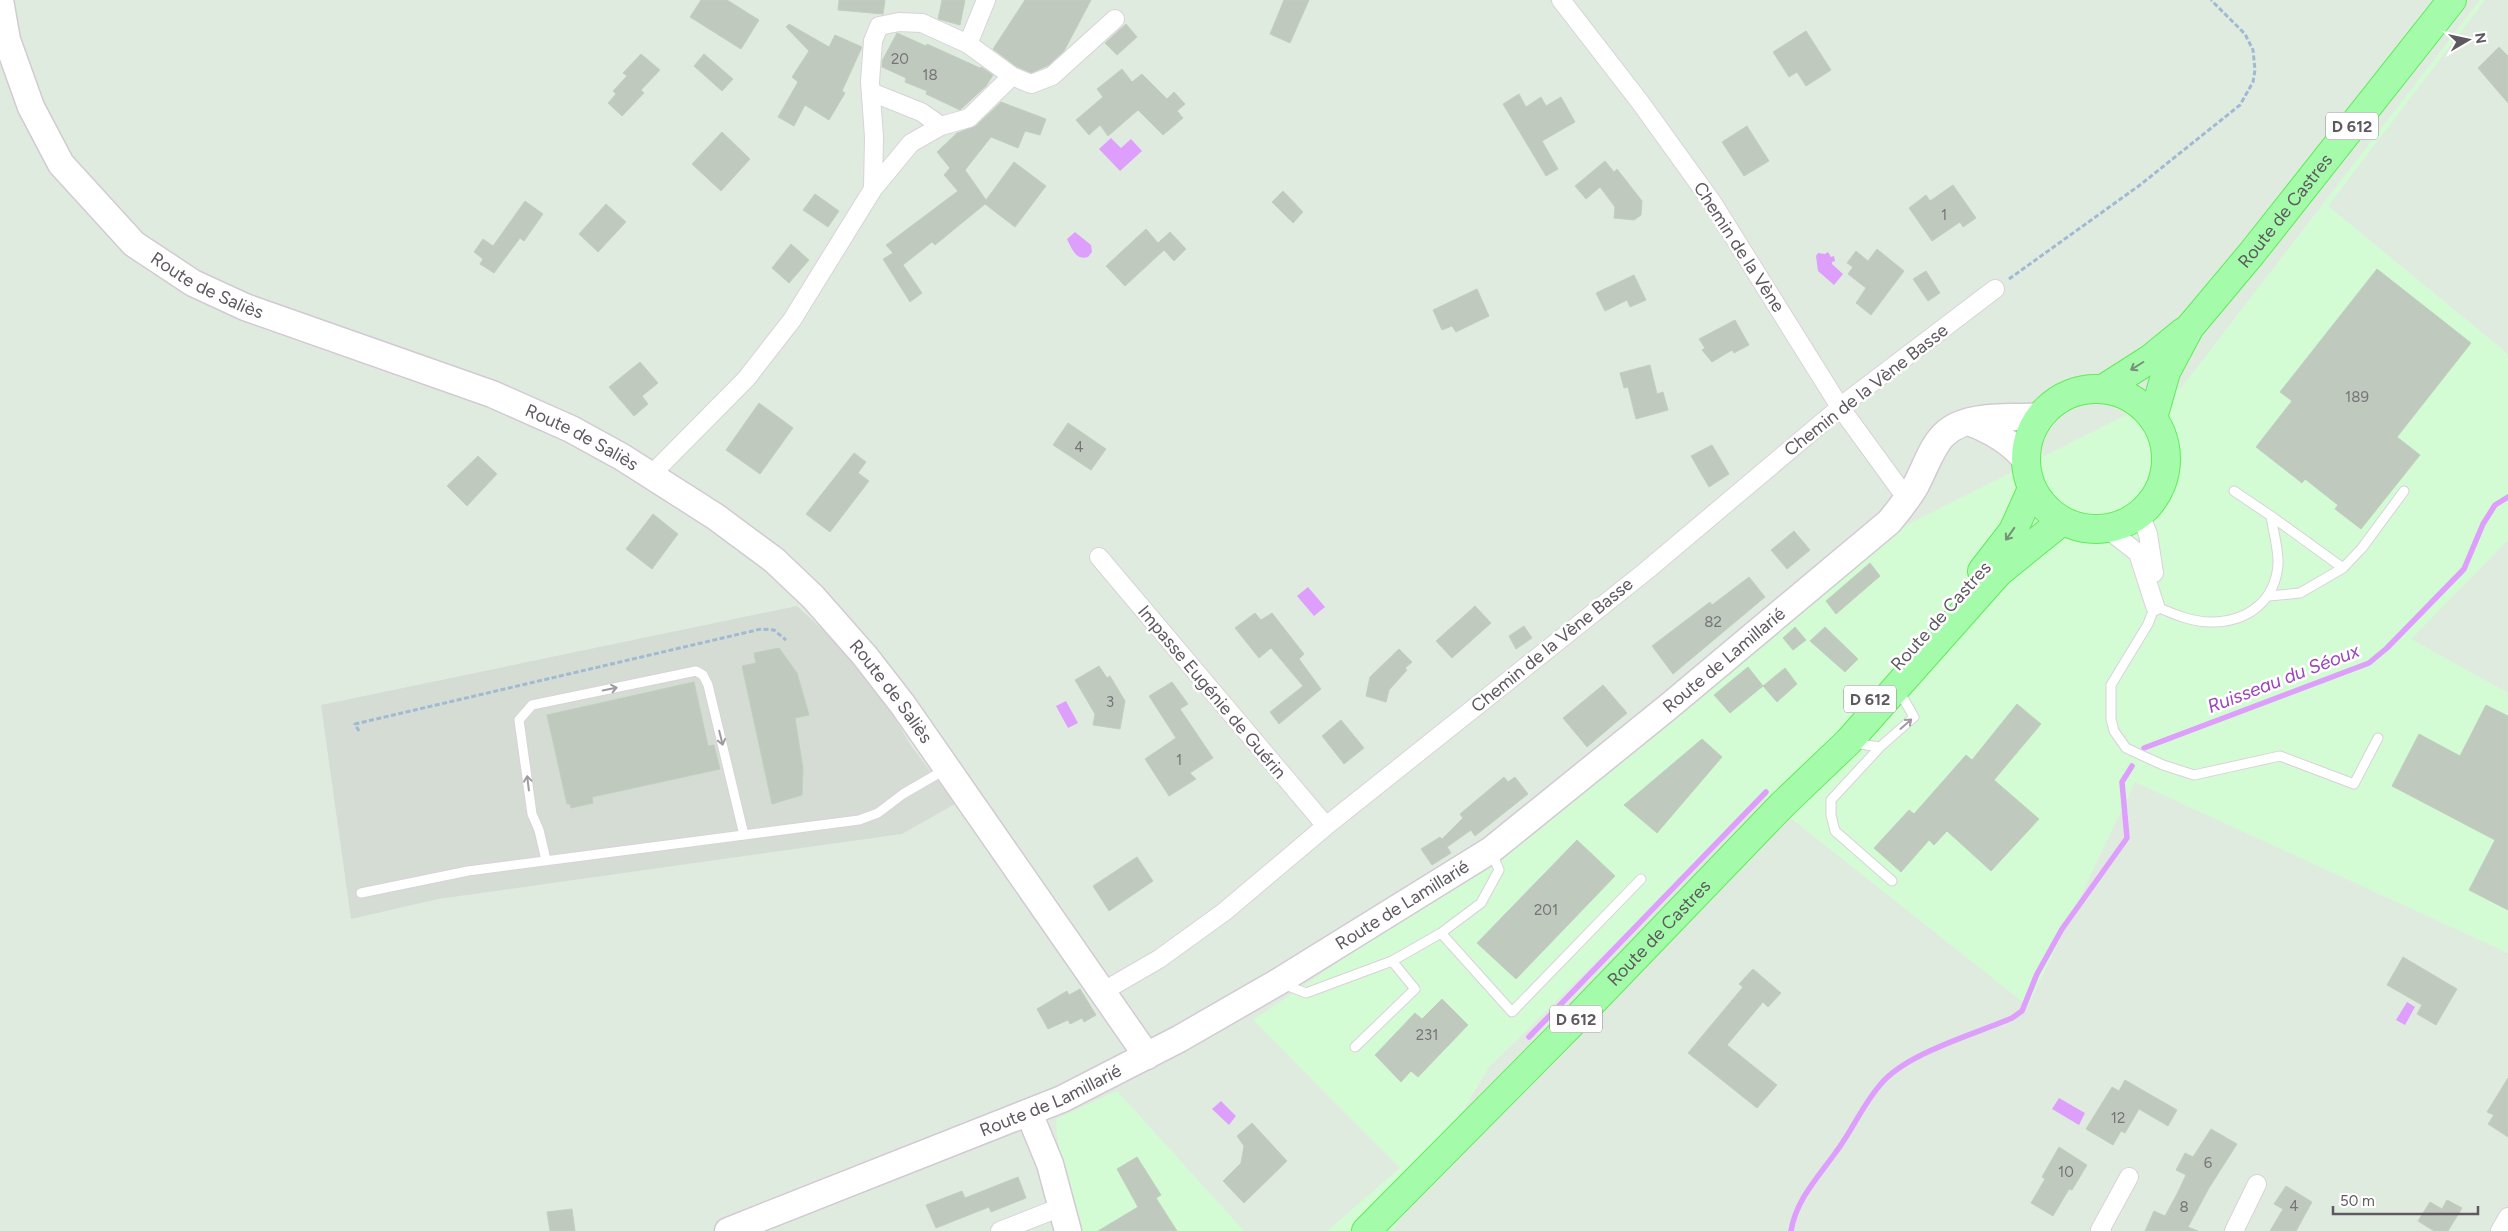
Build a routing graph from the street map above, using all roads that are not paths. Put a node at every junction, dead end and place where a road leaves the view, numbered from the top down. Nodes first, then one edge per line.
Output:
1 (0, 0) edge
2 (986, 0) edge
3 (1561, 0) edge
4 (2452, 0) edge
5 (1116, 19) dead end
6 (968, 44) junction
7 (1012, 76) junction
8 (871, 92) junction
9 (941, 126) junction
10 (873, 189) junction
11 (1995, 289) road end
12 (2190, 327) junction
13 (2102, 388) junction
14 (1840, 407) junction
15 (2039, 416) junction
16 (2153, 418) junction
17 (1968, 422) junction
18 (2024, 458) junction
19 (650, 476) junction
20 (2031, 490) junction
21 (2234, 491) dead end
22 (2404, 491) dead end
23 (1907, 499) junction
24 (2140, 515) junction
25 (2271, 516) junction
26 (2062, 521) junction
27 (2106, 528) junction
28 (1098, 557) dead end
29 (2342, 568) junction
30 (2269, 596) junction
31 (2156, 606) junction
32 (1897, 688) junction
33 (2378, 738) dead end
34 (1848, 742) junction
35 (1880, 746) junction
36 (946, 769) junction
37 (1783, 804) junction
38 (1326, 826) junction
39 (744, 835) junction
40 (1491, 850) junction
41 (546, 860) junction
42 (1641, 879) dead end
43 (1892, 881) dead end
44 (361, 893) dead end
45 (1441, 933) junction
46 (1392, 960) junction
47 (1278, 982) junction
48 (1102, 992) junction
49 (1355, 1047) dead end
50 (1147, 1056) junction
51 (1029, 1113) junction
52 (2129, 1177) dead end
53 (2258, 1184) dead end
54 (2508, 1217) edge
55 (1065, 1219) edge
56 (728, 1231) edge
57 (1000, 1231) edge
58 (1366, 1231) edge
59 (2102, 1231) edge
60 (2234, 1231) edge
61 (2500, 1231) edge

1 - 19 street, Route de Saliès
2 - 6 street
3 - 14 street, Chemin de la Vène
4 - 12 main road, Route de Castres / D 612
5 - 7 street
6 - 7 street
6 - 8 street
7 - 9 street
8 - 9 street
8 - 10 street
9 - 10 street
10 - 19 street
11 - 14 street, Chemin de la Vène Basse
12 -> 13 main road, Route de Castres / D 612
12 - 16 main road, Route de Castres / D 612
13 - 15 main road
13 - 16 main road
14 - 23 street, Chemin de la Vène
14 - 38 street, Chemin de la Vène Basse
15 - 17 street, Route de Lamillarié
15 - 18 main road
16 - 24 main road
17 - 18 street
17 - 23 street, Route de Lamillarié
18 - 20 main road
19 - 36 street, Route de Saliès
20 - 26 main road
20 -> 37 main road, Route de Castres / D 612
21 - 25 lane
22 - 29 lane
23 - 40 street, Route de Lamillarié
24 - 27 main road
24 - 31 street
25 - 29 lane
25 - 30 lane
26 - 27 main road
26 - 32 main road, Route de Castres / D 612
27 - 31 street
28 - 38 street, Impasse Eugénie de Guérin
29 - 30 lane
30 - 31 lane
31 - 33 lane
32 - 34 main road, Route de Castres / D 612
35 -> 32 lane
34 - 35 lane
34 - 37 main road, Route de Castres / D 612
35 - 43 lane
36 - 39 lane
36 - 48 street, Route de Saliès
37 - 58 main road, Route de Castres / D 612
38 - 48 street, Chemin de la Vène Basse
39 - 41 lane
41 -> 39 lane
40 - 45 lane
40 - 47 street, Route de Lamillarié
41 - 44 lane
42 - 45 lane
45 - 46 lane
46 - 47 lane
46 - 49 lane
47 - 50 street, Route de Lamillarié
48 - 50 street, Route de Saliès
50 - 51 street, Route de Lamillarié
51 - 55 street
51 - 56 street, Route de Lamillarié
52 - 59 street
53 - 60 street
54 - 61 street
55 - 57 street

